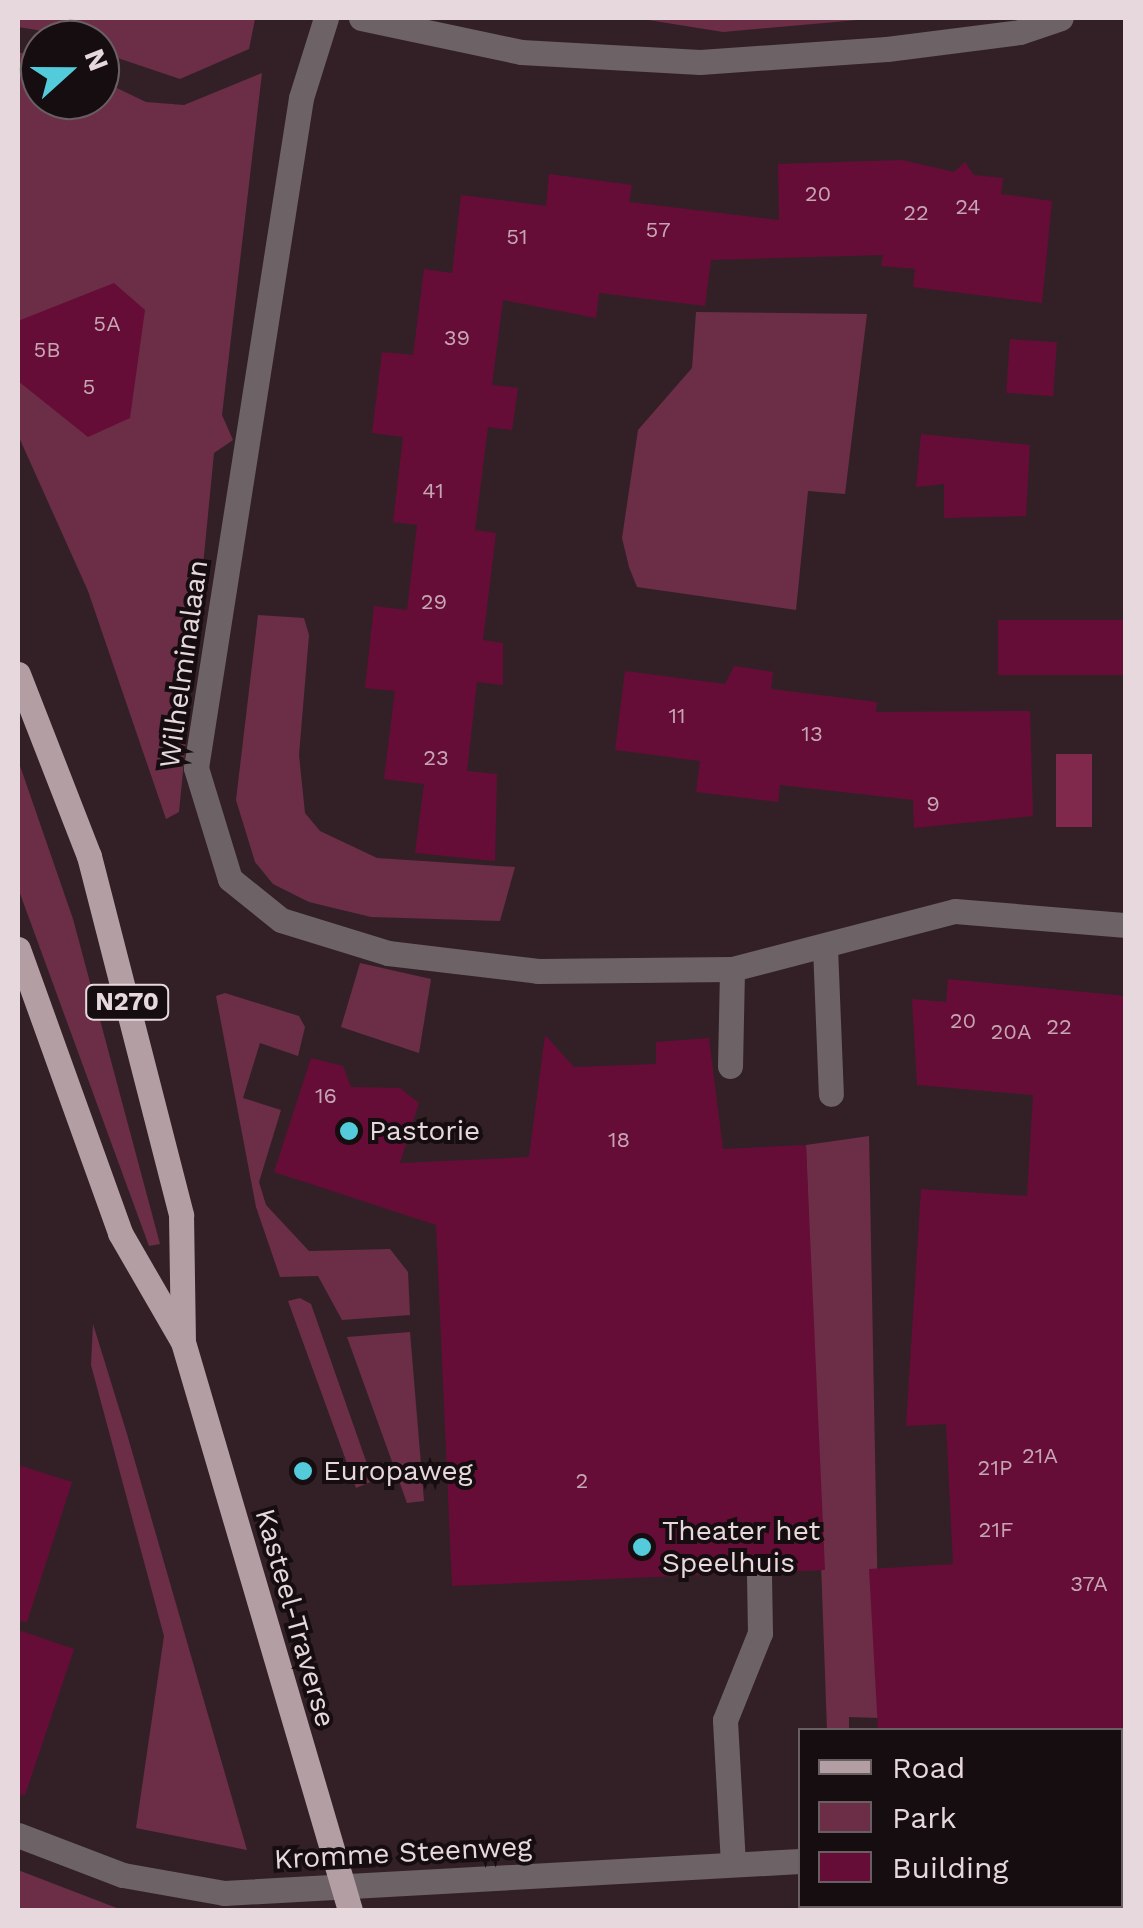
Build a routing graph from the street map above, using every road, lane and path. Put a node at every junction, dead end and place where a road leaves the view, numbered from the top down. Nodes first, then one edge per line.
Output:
1 (326, 18) edge
2 (361, 18) edge
3 (1061, 18) edge
4 (18, 674) edge
5 (1126, 926) edge
6 (825, 947) junction
7 (18, 950) edge
8 (732, 969) junction
9 (730, 1066) dead end
10 (831, 1094) dead end
11 (183, 1342) junction
12 (760, 1575) dead end
13 (18, 1835) edge
14 (798, 1862) edge
15 (733, 1864) junction
16 (227, 1902) edge
17 (350, 1910) edge

1 - 8 street, Wilhelminalaan
2 - 3 street
4 - 11 main road, Kasteel-Traverse / N270
5 - 6 street, Wilhelminalaan
6 - 8 street, Wilhelminalaan
6 - 10 street
7 - 11 main road, Kasteel-Traverse / N270
8 - 9 street
11 - 17 main road, Kasteel-Traverse / N270
12 - 15 street
13 - 16 street, Kromme Steenweg
14 - 15 street, Kromme Steenweg
15 - 16 street, Kromme Steenweg

